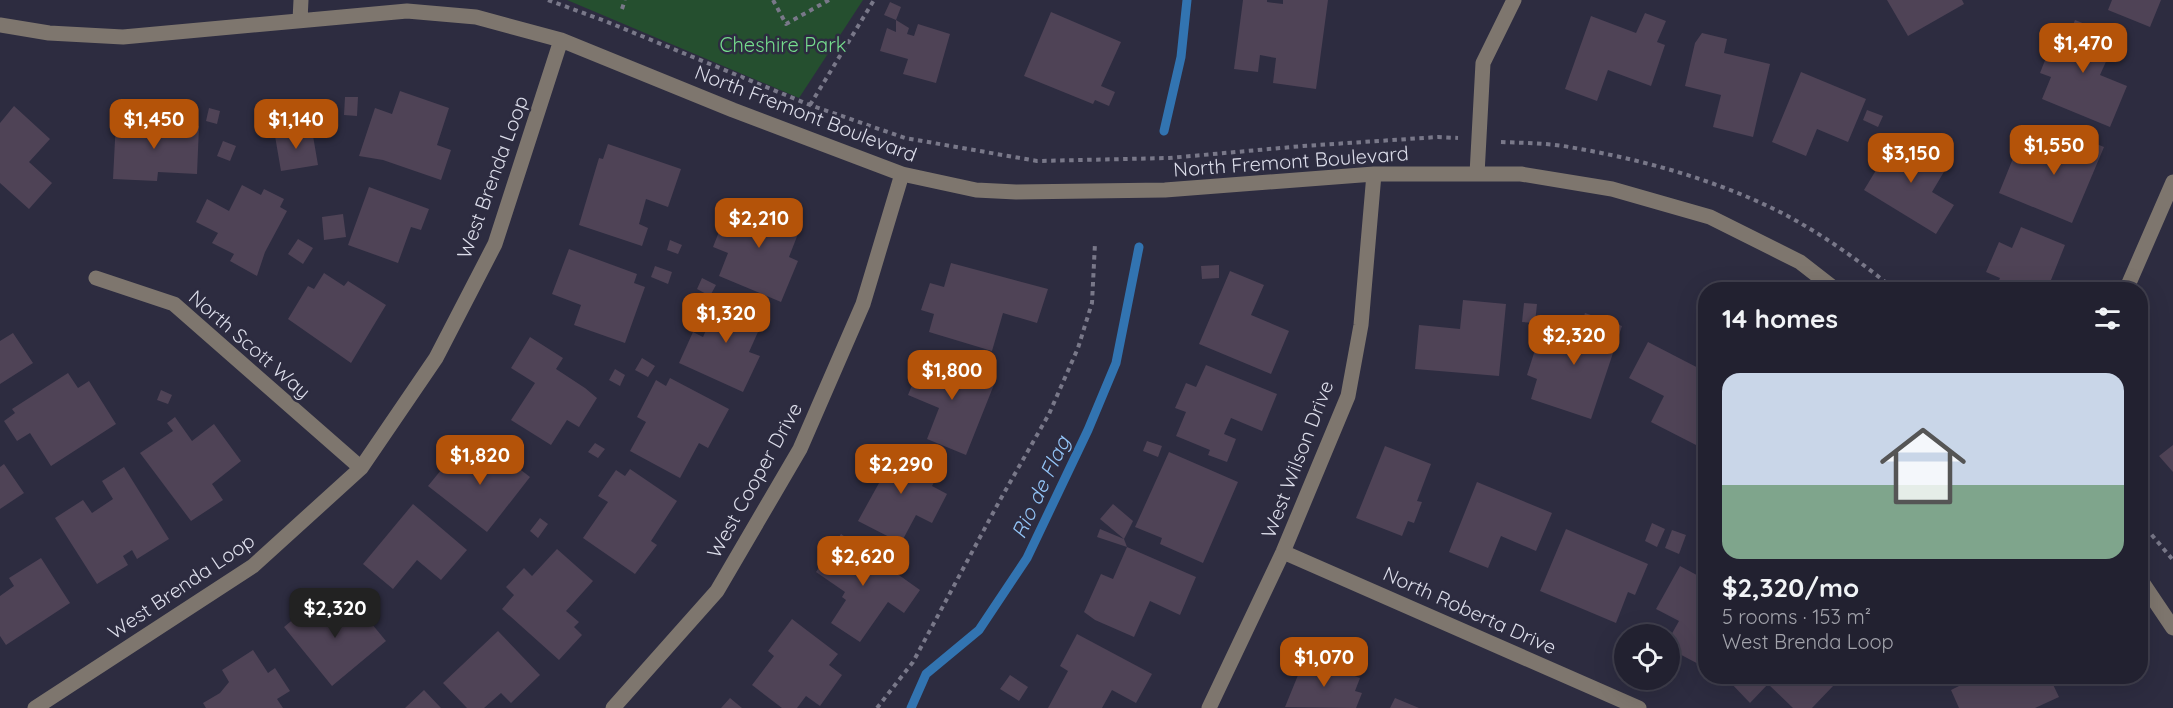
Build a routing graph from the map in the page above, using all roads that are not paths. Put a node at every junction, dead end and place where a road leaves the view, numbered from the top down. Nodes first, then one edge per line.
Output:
1 (301, 0) edge
2 (1514, 0) edge
3 (300, 20) junction
4 (0, 25) edge
5 (561, 40) junction
6 (903, 174) junction
7 (1374, 174) junction
8 (1477, 174) junction
9 (2173, 182) edge
10 (96, 278) dead end
11 (1826, 282) edge
12 (2129, 282) edge
13 (361, 468) junction
14 (1283, 552) junction
15 (2148, 591) edge
16 (2173, 627) edge
17 (35, 708) edge
18 (613, 708) edge
19 (1209, 708) edge
20 (1639, 708) edge

1 - 3 street
2 - 8 street
3 - 4 street, North Fremont Boulevard
3 - 5 street, North Fremont Boulevard
5 - 6 street, North Fremont Boulevard
5 - 13 street, West Brenda Loop
6 - 7 street, North Fremont Boulevard
6 - 18 street, West Cooper Drive
7 - 8 street, North Fremont Boulevard
7 - 14 street, West Wilson Drive
8 - 11 street, North Fremont Boulevard
9 - 12 street
10 - 13 street, North Scott Way
13 - 17 street, West Brenda Loop
14 - 19 street, West Wilson Drive
14 - 20 street, North Roberta Drive
15 - 16 street

